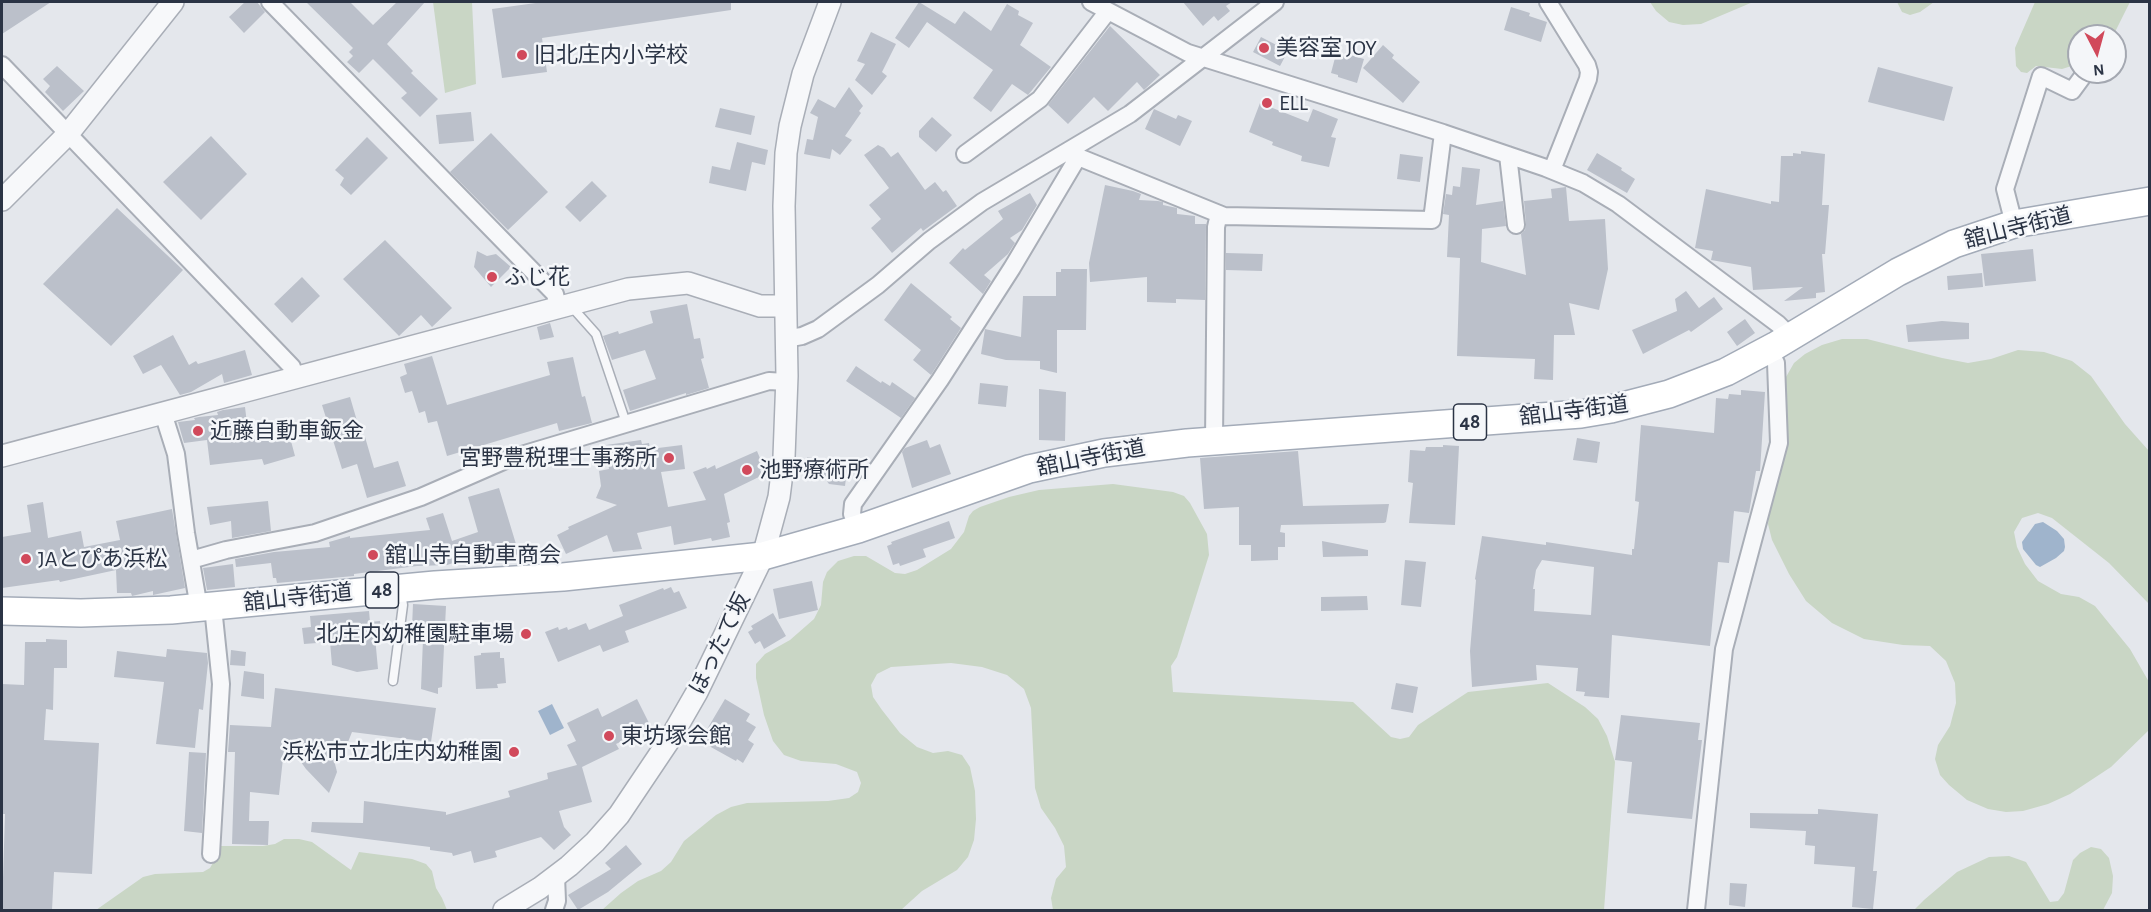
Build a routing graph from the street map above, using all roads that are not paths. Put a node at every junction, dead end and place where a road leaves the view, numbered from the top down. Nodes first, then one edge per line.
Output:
1 (173, 2) edge
2 (270, 2) edge
3 (830, 2) edge
4 (1091, 2) edge
5 (1275, 2) edge
6 (1548, 2) edge
7 (1108, 10) junction
8 (1204, 58) junction
9 (2, 65) edge
10 (2077, 84) edge
11 (1443, 133) junction
12 (68, 134) junction
13 (965, 154) dead end
14 (1072, 154) junction
15 (1508, 155) junction
16 (1552, 171) junction
17 (2, 201) edge
18 (2150, 201) edge
19 (1219, 214) junction
20 (2014, 224) junction
21 (1516, 225) dead end
22 (564, 306) junction
23 (784, 306) junction
24 (785, 339) junction
25 (1780, 343) junction
26 (295, 378) junction
27 (786, 382) junction
28 (163, 413) junction
29 (626, 423) junction
30 (1214, 441) junction
31 (2, 456) edge
32 (858, 529) junction
33 (762, 556) junction
34 (191, 560) junction
35 (401, 588) junction
36 (206, 607) junction
37 (2, 610) edge
38 (393, 681) dead end
39 (211, 854) dead end
40 (556, 876) junction
41 (504, 910) edge
42 (554, 910) edge
43 (1696, 910) edge

1 - 12 street
2 - 22 street
3 - 23 street, ほったて坂
4 - 7 street
5 - 8 street
6 - 16 street
7 - 8 street
7 - 13 street
8 - 11 street
8 - 14 street
9 - 12 street
10 - 20 street
11 - 15 street
11 - 19 street
12 - 17 street
12 - 26 street
14 - 19 street
14 - 24 street
14 - 32 street
15 - 16 street
15 - 21 street
16 - 25 street
18 - 20 main road, 舘山寺街道 / 48
19 - 30 street
20 - 25 main road, 舘山寺街道 / 48
22 - 23 street
22 - 26 street
22 - 29 lane
23 - 24 street, ほったて坂
24 - 27 street, ほったて坂
25 - 30 main road, 舘山寺街道 / 48
25 - 43 street
26 - 28 street
27 - 29 street
27 - 33 street, ほったて坂
28 - 31 street
28 - 34 street
29 - 34 street
30 - 32 main road, 舘山寺街道 / 48
32 - 33 main road, 舘山寺街道 / 48
33 - 35 main road, 舘山寺街道 / 48
33 - 40 street, ほったて坂
34 - 36 street
35 - 36 main road, 舘山寺街道 / 48
35 - 38 lane
36 - 37 main road, 舘山寺街道 / 48
36 - 39 street
40 - 41 street, ほったて坂
40 - 42 street

